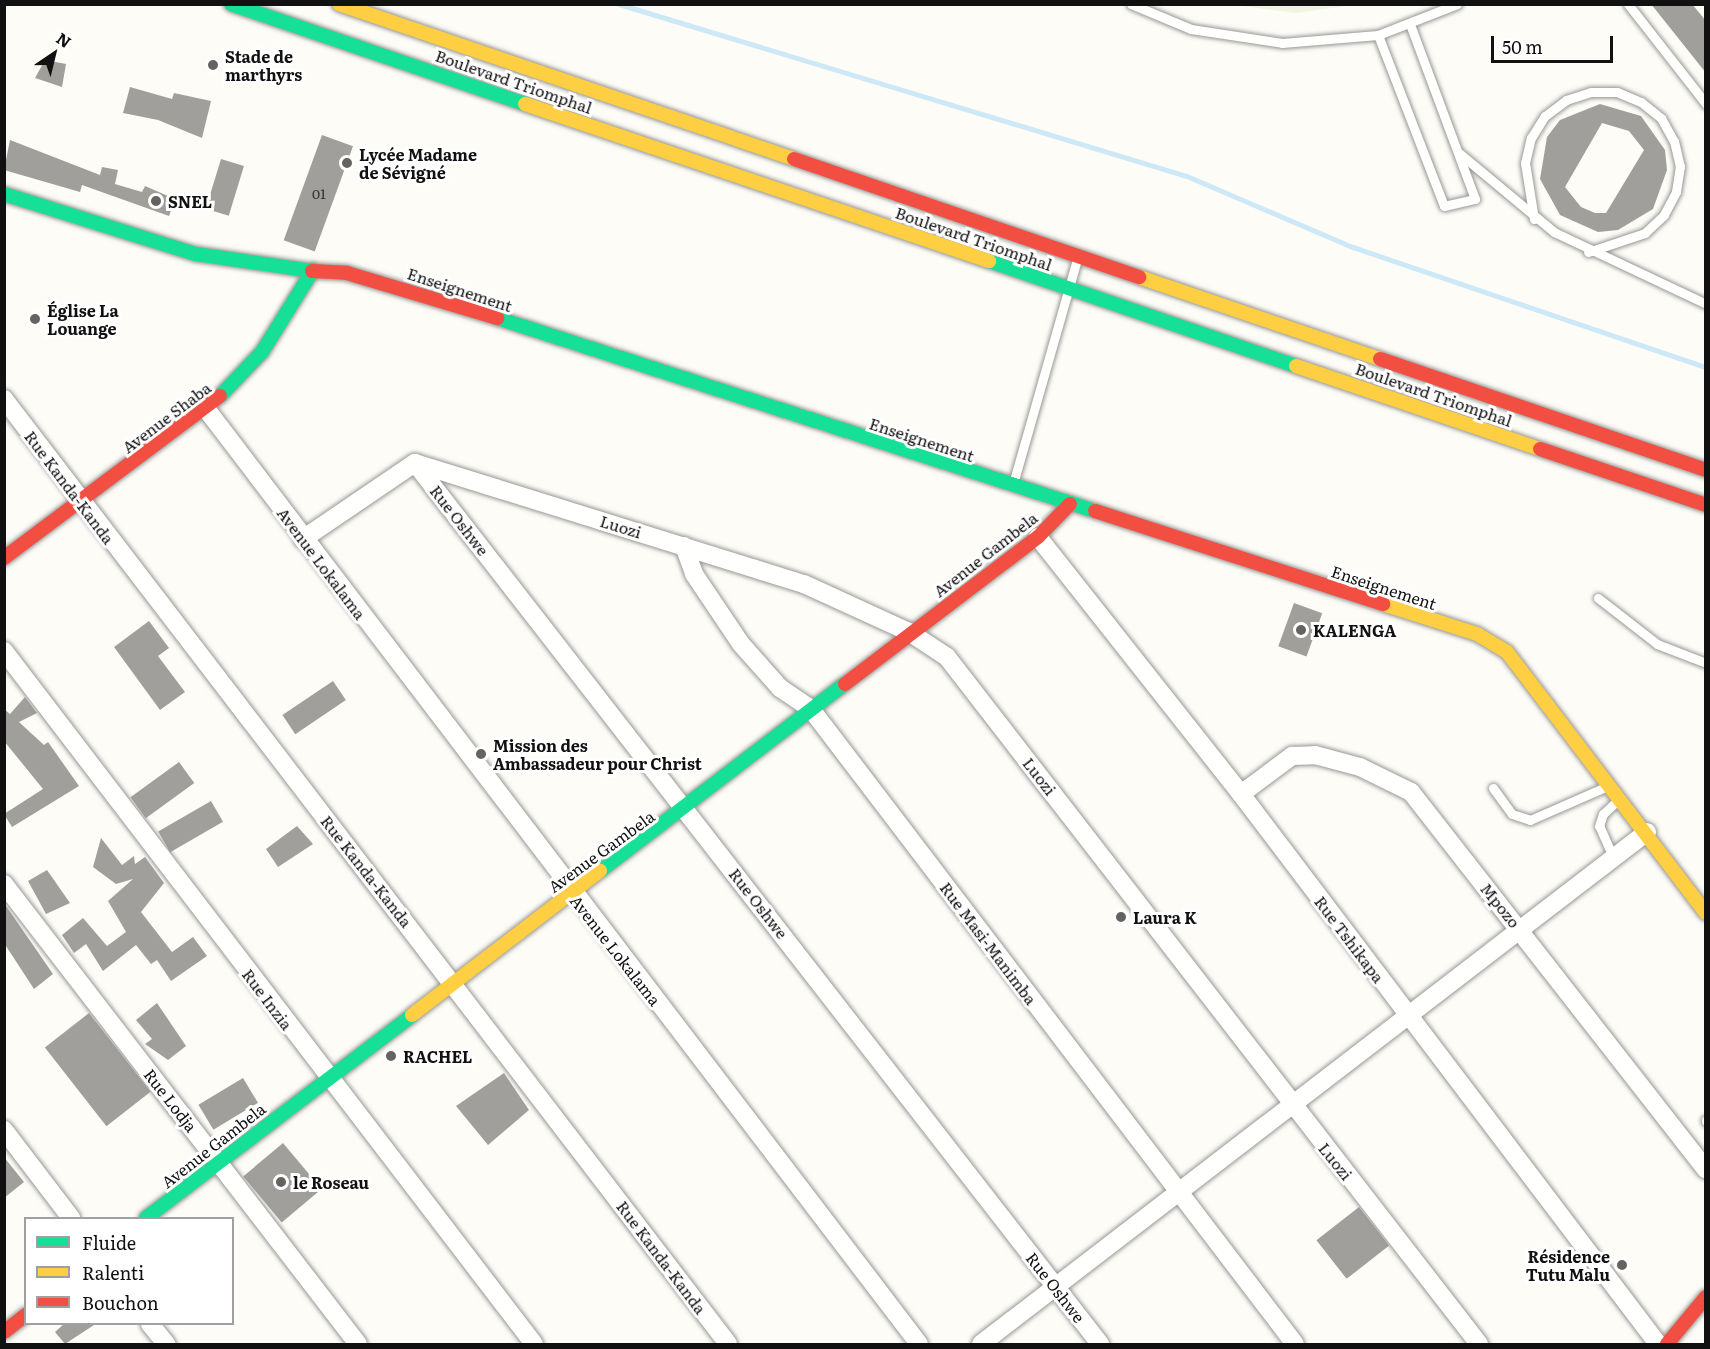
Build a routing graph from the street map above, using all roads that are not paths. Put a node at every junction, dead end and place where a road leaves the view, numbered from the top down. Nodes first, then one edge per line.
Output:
1 (231, 4) edge
2 (339, 4) edge
3 (1131, 4) edge
4 (1457, 4) edge
5 (1628, 4) edge
6 (1410, 24) junction
7 (1378, 35) junction
8 (1706, 104) edge
9 (1458, 152) junction
10 (4, 194) edge
11 (1534, 219) junction
12 (1588, 252) junction
13 (1078, 255) junction
14 (313, 270) junction
15 (1069, 287) junction
16 (1706, 304) edge
17 (4, 399) edge
18 (207, 410) junction
19 (416, 463) junction
20 (1706, 470) edge
21 (1013, 486) junction
22 (79, 501) junction
23 (1070, 504) junction
24 (1706, 505) edge
25 (1038, 537) junction
26 (303, 539) junction
27 (684, 546) junction
28 (4, 558) edge
29 (1598, 598) dead end
30 (909, 632) junction
31 (4, 651) edge
32 (1706, 663) edge
33 (811, 709) junction
34 (1612, 784) junction
35 (1493, 788) dead end
36 (1241, 794) junction
37 (1622, 797) junction
38 (686, 808) junction
39 (1647, 832) junction
40 (1614, 859) junction
41 (4, 884) edge
42 (572, 893) junction
43 (1706, 913) edge
44 (1522, 930) junction
45 (453, 981) junction
46 (1409, 1018) junction
47 (327, 1078) junction
48 (1294, 1109) junction
49 (4, 1130) edge
50 (217, 1160) junction
51 (1706, 1169) edge
52 (1178, 1193) junction
53 (70, 1217) edge
54 (147, 1217) edge
55 (1055, 1286) junction
56 (1706, 1297) edge
57 (24, 1317) edge
58 (152, 1325) edge
59 (4, 1332) edge
60 (166, 1344) edge
61 (357, 1344) edge
62 (534, 1344) edge
63 (728, 1344) edge
64 (919, 1344) edge
65 (981, 1344) edge
66 (1100, 1344) edge
67 (1295, 1344) edge
68 (1479, 1344) edge
69 (1658, 1344) edge
70 (1667, 1344) edge

1 - 15 main road, Boulevard Triomphal
2 - 13 main road, Boulevard Triomphal
3 - 7 lane
4 - 6 lane
5 - 8 lane
6 - 7 lane
6 - 9 lane
7 - 9 lane
9 - 11 lane
10 - 14 main road, Enseignement
11 - 12 lane
11 - 12 lane
12 - 16 lane
13 - 15 lane
13 - 20 main road, Boulevard Triomphal
14 - 18 main road, Avenue Shaba
14 - 21 main road, Enseignement
15 - 21 lane
15 - 24 main road, Boulevard Triomphal
17 - 22 street, Rue Kanda-Kanda
18 - 22 main road, Avenue Shaba
18 - 26 street, Avenue Lokalama
19 - 26 street
19 - 27 street, Luozi
19 - 38 street, Rue Oshwe
21 - 23 main road, Enseignement
22 - 28 main road, Avenue Shaba
22 - 45 street, Rue Kanda-Kanda
23 - 25 main road, Avenue Gambela
23 - 34 main road, Enseignement
25 - 30 main road, Avenue Gambela
25 - 36 street, Rue Tshikapa
26 - 42 street, Avenue Lokalama
27 - 30 street, Luozi
27 - 33 street, Rue Masi-Manimba
29 - 32 lane
30 - 33 main road, Avenue Gambela
30 - 48 street, Luozi
31 - 47 street, Rue Inzia
33 - 38 main road, Avenue Gambela
33 - 52 street, Rue Masi-Manimba
34 - 35 lane
34 - 37 main road, Enseignement
36 - 44 street, Mpozo
36 - 46 street, Rue Tshikapa
37 - 39 main road, Enseignement
37 - 40 lane
38 - 42 main road, Avenue Gambela
38 - 55 street, Rue Oshwe
39 - 40 street
39 - 43 main road, Enseignement
40 - 44 street
41 - 50 street, Rue Lodja
42 - 45 main road, Avenue Gambela
42 - 64 street, Avenue Lokalama
44 - 46 street
44 - 51 street, Mpozo
45 - 47 main road, Avenue Gambela
45 - 63 street, Rue Kanda-Kanda
46 - 48 street
46 - 69 street, Rue Tshikapa
47 - 50 main road, Avenue Gambela
47 - 62 street, Rue Inzia
48 - 52 street
48 - 68 street, Luozi
49 - 53 street
50 - 54 main road, Avenue Gambela
50 - 61 street, Rue Lodja
52 - 55 street
52 - 67 street, Rue Masi-Manimba
55 - 65 street
55 - 66 street, Rue Oshwe
56 - 70 main road
57 - 59 main road
58 - 60 street

